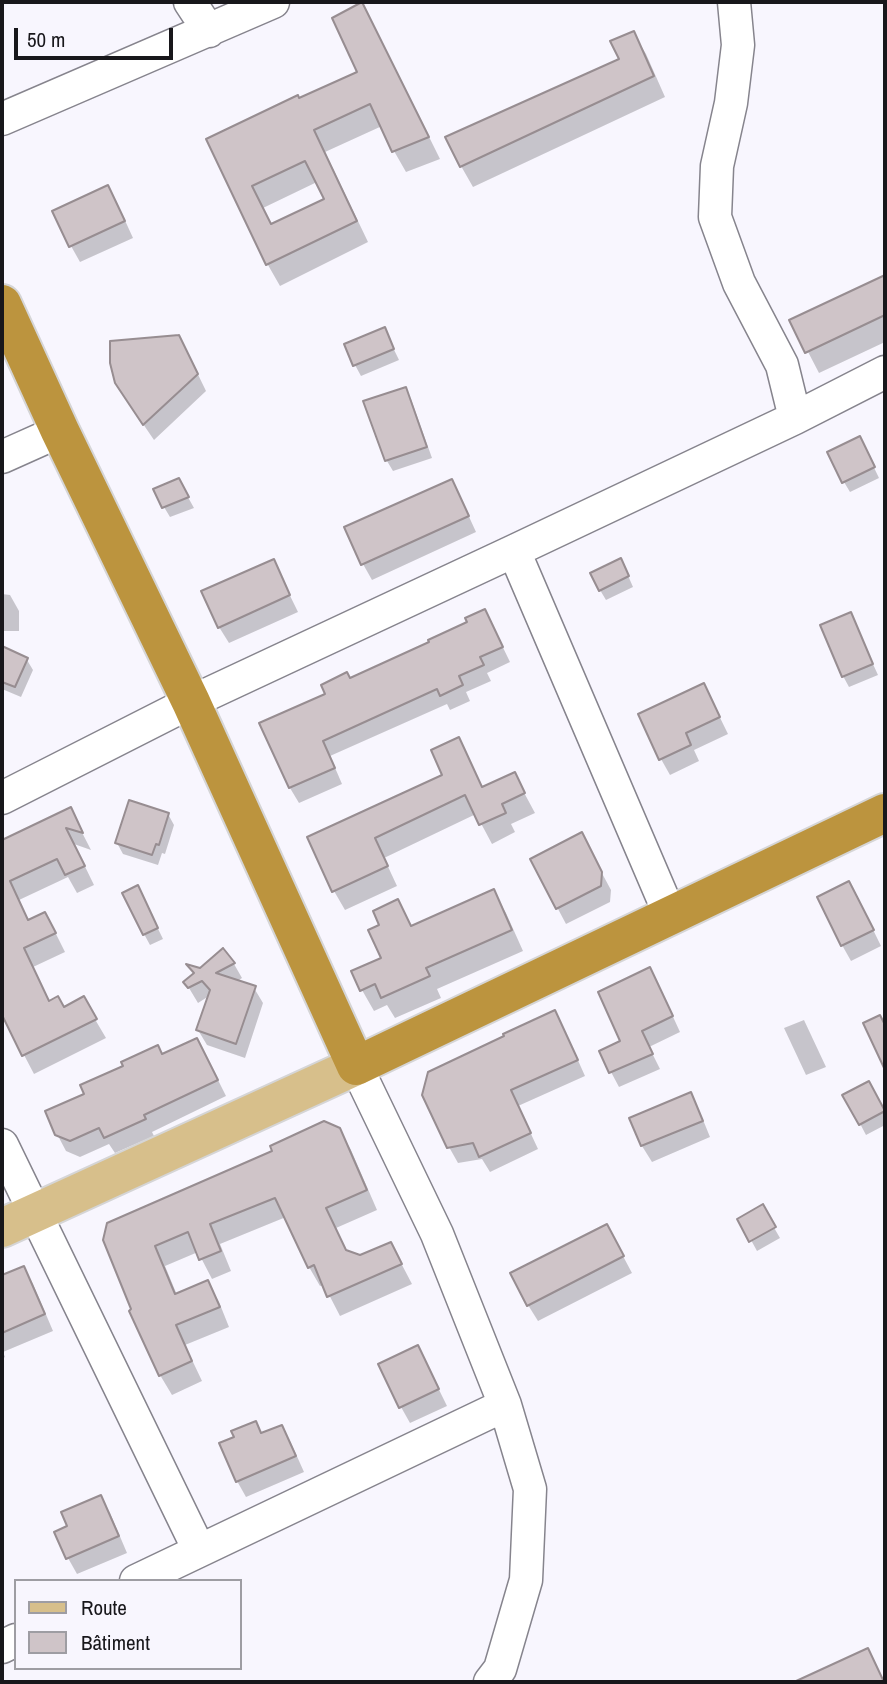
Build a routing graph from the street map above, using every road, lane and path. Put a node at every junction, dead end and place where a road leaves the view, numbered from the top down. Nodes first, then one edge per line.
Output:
1 (190, 2) edge
2 (273, 2) edge
3 (734, 2) edge
4 (209, 30) junction
5 (2, 119) edge
6 (2, 304) edge
7 (885, 372) edge
8 (795, 418) junction
9 (60, 431) junction
10 (2, 457) edge
11 (514, 551) junction
12 (191, 702) junction
13 (2, 798) edge
14 (885, 813) edge
15 (670, 915) junction
16 (356, 1066) junction
17 (2, 1145) edge
18 (18, 1220) edge
19 (505, 1405) junction
20 (199, 1550) junction
21 (140, 1579) edge
22 (490, 1682) edge

1 - 4 street
2 - 4 street
3 - 8 street
4 - 5 street
6 - 9 highway
7 - 8 street
8 - 11 street
9 - 10 street
9 - 12 highway
11 - 12 street
11 - 15 street
12 - 13 street
12 - 16 highway
14 - 15 highway
15 - 16 highway
16 - 18 main road
16 - 19 street
17 - 18 street
18 - 20 street
19 - 20 street
19 - 22 street
20 - 21 street

